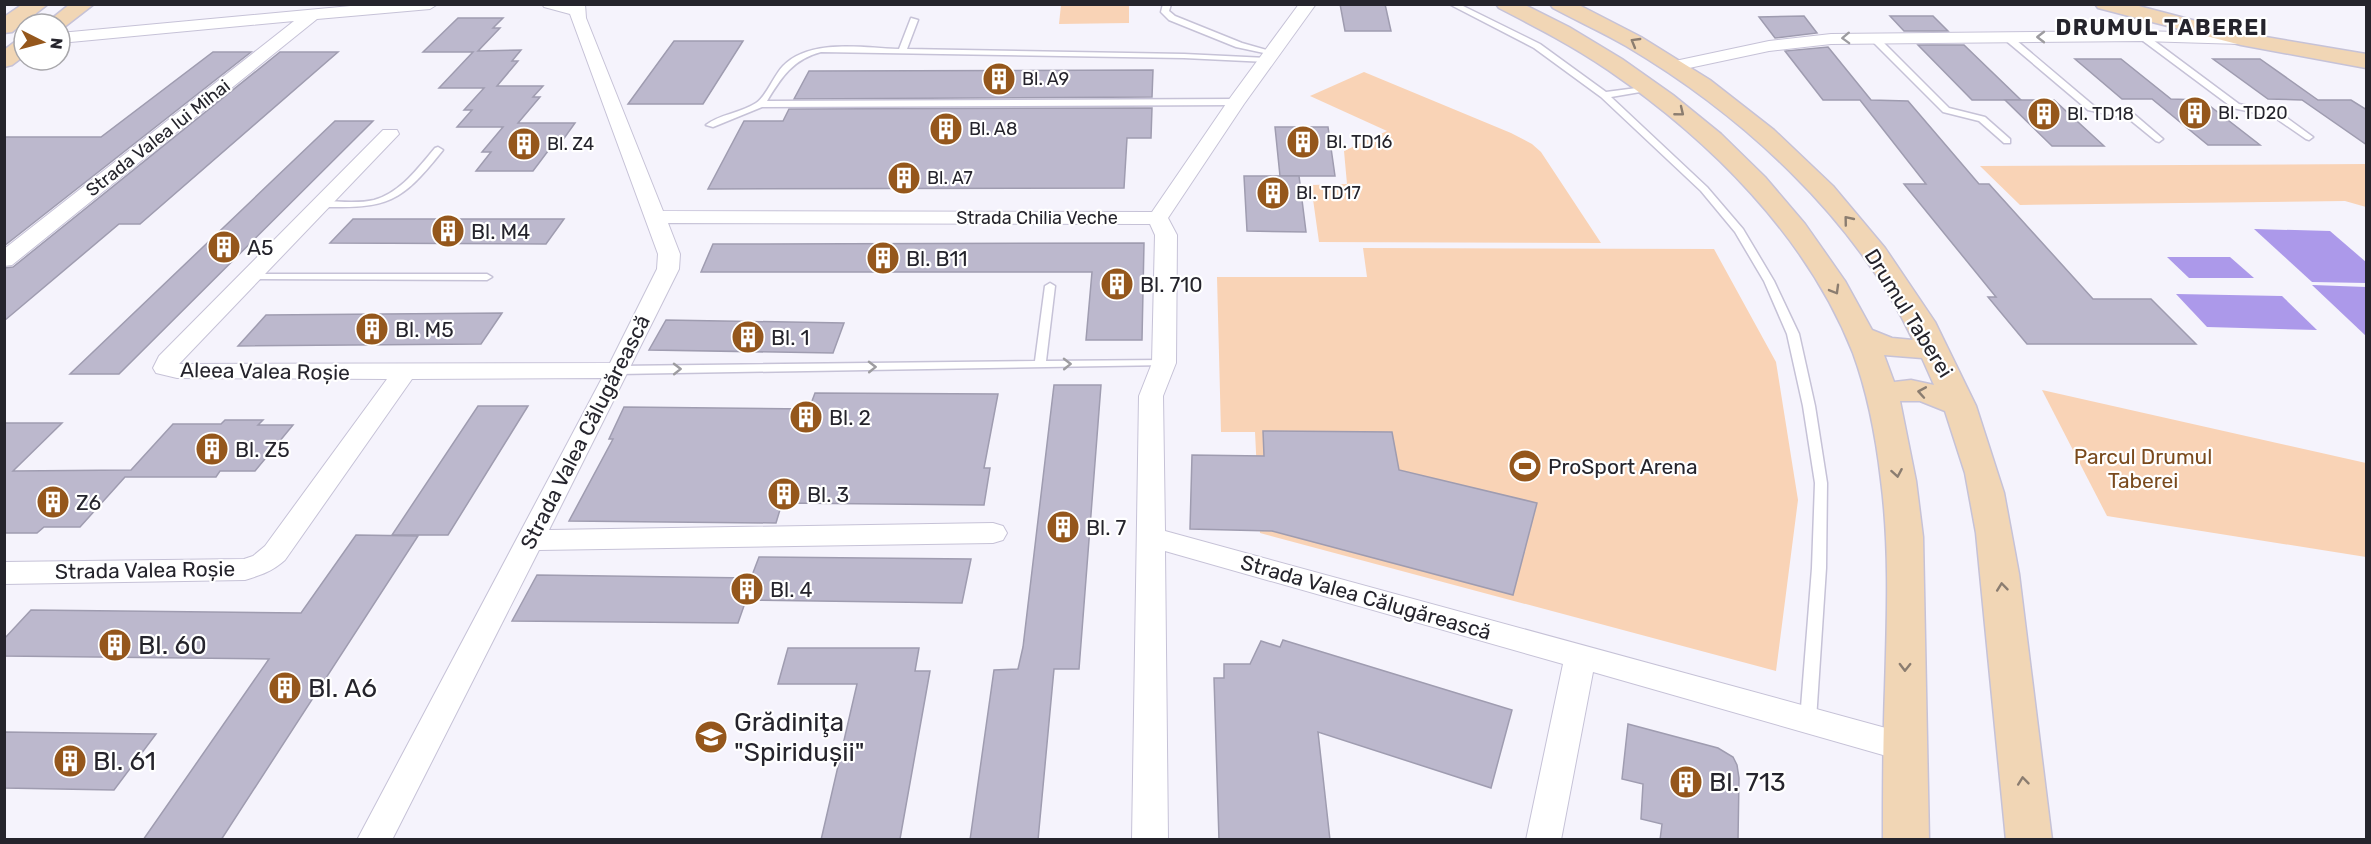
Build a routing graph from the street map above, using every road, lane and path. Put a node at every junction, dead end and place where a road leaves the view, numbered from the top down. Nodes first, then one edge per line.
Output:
1 (38, 4) edge
2 (430, 4) edge
3 (550, 4) edge
4 (1167, 4) edge
5 (1308, 4) edge
6 (1452, 4) edge
7 (1506, 4) edge
8 (2111, 6) edge
9 (577, 8) edge
10 (1557, 12) edge
11 (311, 16) junction
12 (914, 20) dead end
13 (4, 27) edge
14 (2142, 36) junction
15 (72, 37) edge
16 (1873, 37) junction
17 (2007, 37) junction
18 (2241, 39) junction
19 (902, 51) junction
20 (1270, 56) junction
21 (2367, 61) edge
22 (1675, 66) junction
23 (1649, 88) junction
24 (1604, 95) junction
25 (1236, 102) junction
26 (761, 104) junction
27 (710, 125) dead end
28 (390, 134) dead end
29 (2309, 137) dead end
30 (2159, 139) dead end
31 (2007, 141) dead end
32 (438, 150) dead end
33 (321, 204) junction
34 (655, 216) junction
35 (1158, 218) junction
36 (4, 260) edge
37 (250, 277) junction
38 (487, 277) dead end
39 (1050, 286) dead end
40 (1861, 336) junction
41 (1933, 347) junction
42 (1164, 363) junction
43 (1040, 365) junction
44 (618, 370) junction
45 (405, 372) junction
46 (1882, 397) junction
47 (1960, 406) junction
48 (993, 533) dead end
49 (1151, 537) junction
50 (530, 540) junction
51 (4, 573) edge
52 (1580, 657) junction
53 (1809, 720) junction
54 (1904, 747) junction
55 (374, 840) edge
56 (1150, 840) edge
57 (1543, 840) edge
58 (1906, 840) edge
59 (2029, 840) edge

1 - 13 main road
2 - 11 street
3 - 9 street, Strada Valea Călugărească
4 - 20 lane
5 - 20 street
6 - 24 lane
7 - 10 main road, Drumul Taberei
8 - 14 street
8 - 18 main road
9 - 34 street, Strada Valea Călugărească
22 -> 10 main road, Drumul Taberei
10 - 23 main road, Drumul Taberei
11 - 15 street
11 - 36 street, Strada Valea lui Mihai
12 - 19 lane
14 -> 17 street
14 - 18 street
14 - 29 lane
16 - 17 street
16 -> 22 street
16 - 31 lane
17 - 30 lane
18 - 21 main road
19 - 20 lane
19 - 26 lane
20 - 25 street
41 -> 22 main road, Drumul Taberei
23 - 24 lane
23 -> 40 main road, Drumul Taberei
24 - 53 lane
25 - 26 lane
25 - 35 street
26 - 27 lane
28 - 33 street, Aleea Valea Roșie
32 - 33 lane
33 - 37 street, Aleea Valea Roșie
34 - 35 street, Strada Chilia Veche
34 - 44 street, Strada Valea Călugărească
35 - 42 street
37 - 38 lane
37 - 45 street, Aleea Valea Roșie
39 - 43 lane
40 - 41 main road
40 - 46 main road, Drumul Taberei
41 - 47 main road, Drumul Taberei
43 -> 42 lane
42 - 49 street
44 -> 43 lane
44 - 45 street, Aleea Valea Roșie
44 - 50 street, Strada Valea Călugărească
45 - 51 street, Strada Valea Roșie
47 -> 46 main road
46 -> 54 main road, Drumul Taberei
59 -> 47 main road, Drumul Taberei
48 - 50 street
49 - 52 street, Strada Valea Călugărească
49 - 56 street
50 - 55 street, Strada Valea Călugărească
52 - 53 street, Strada Valea Călugărească
52 - 57 street
53 - 54 street, Strada Valea Călugărească
54 - 58 main road, Drumul Taberei

